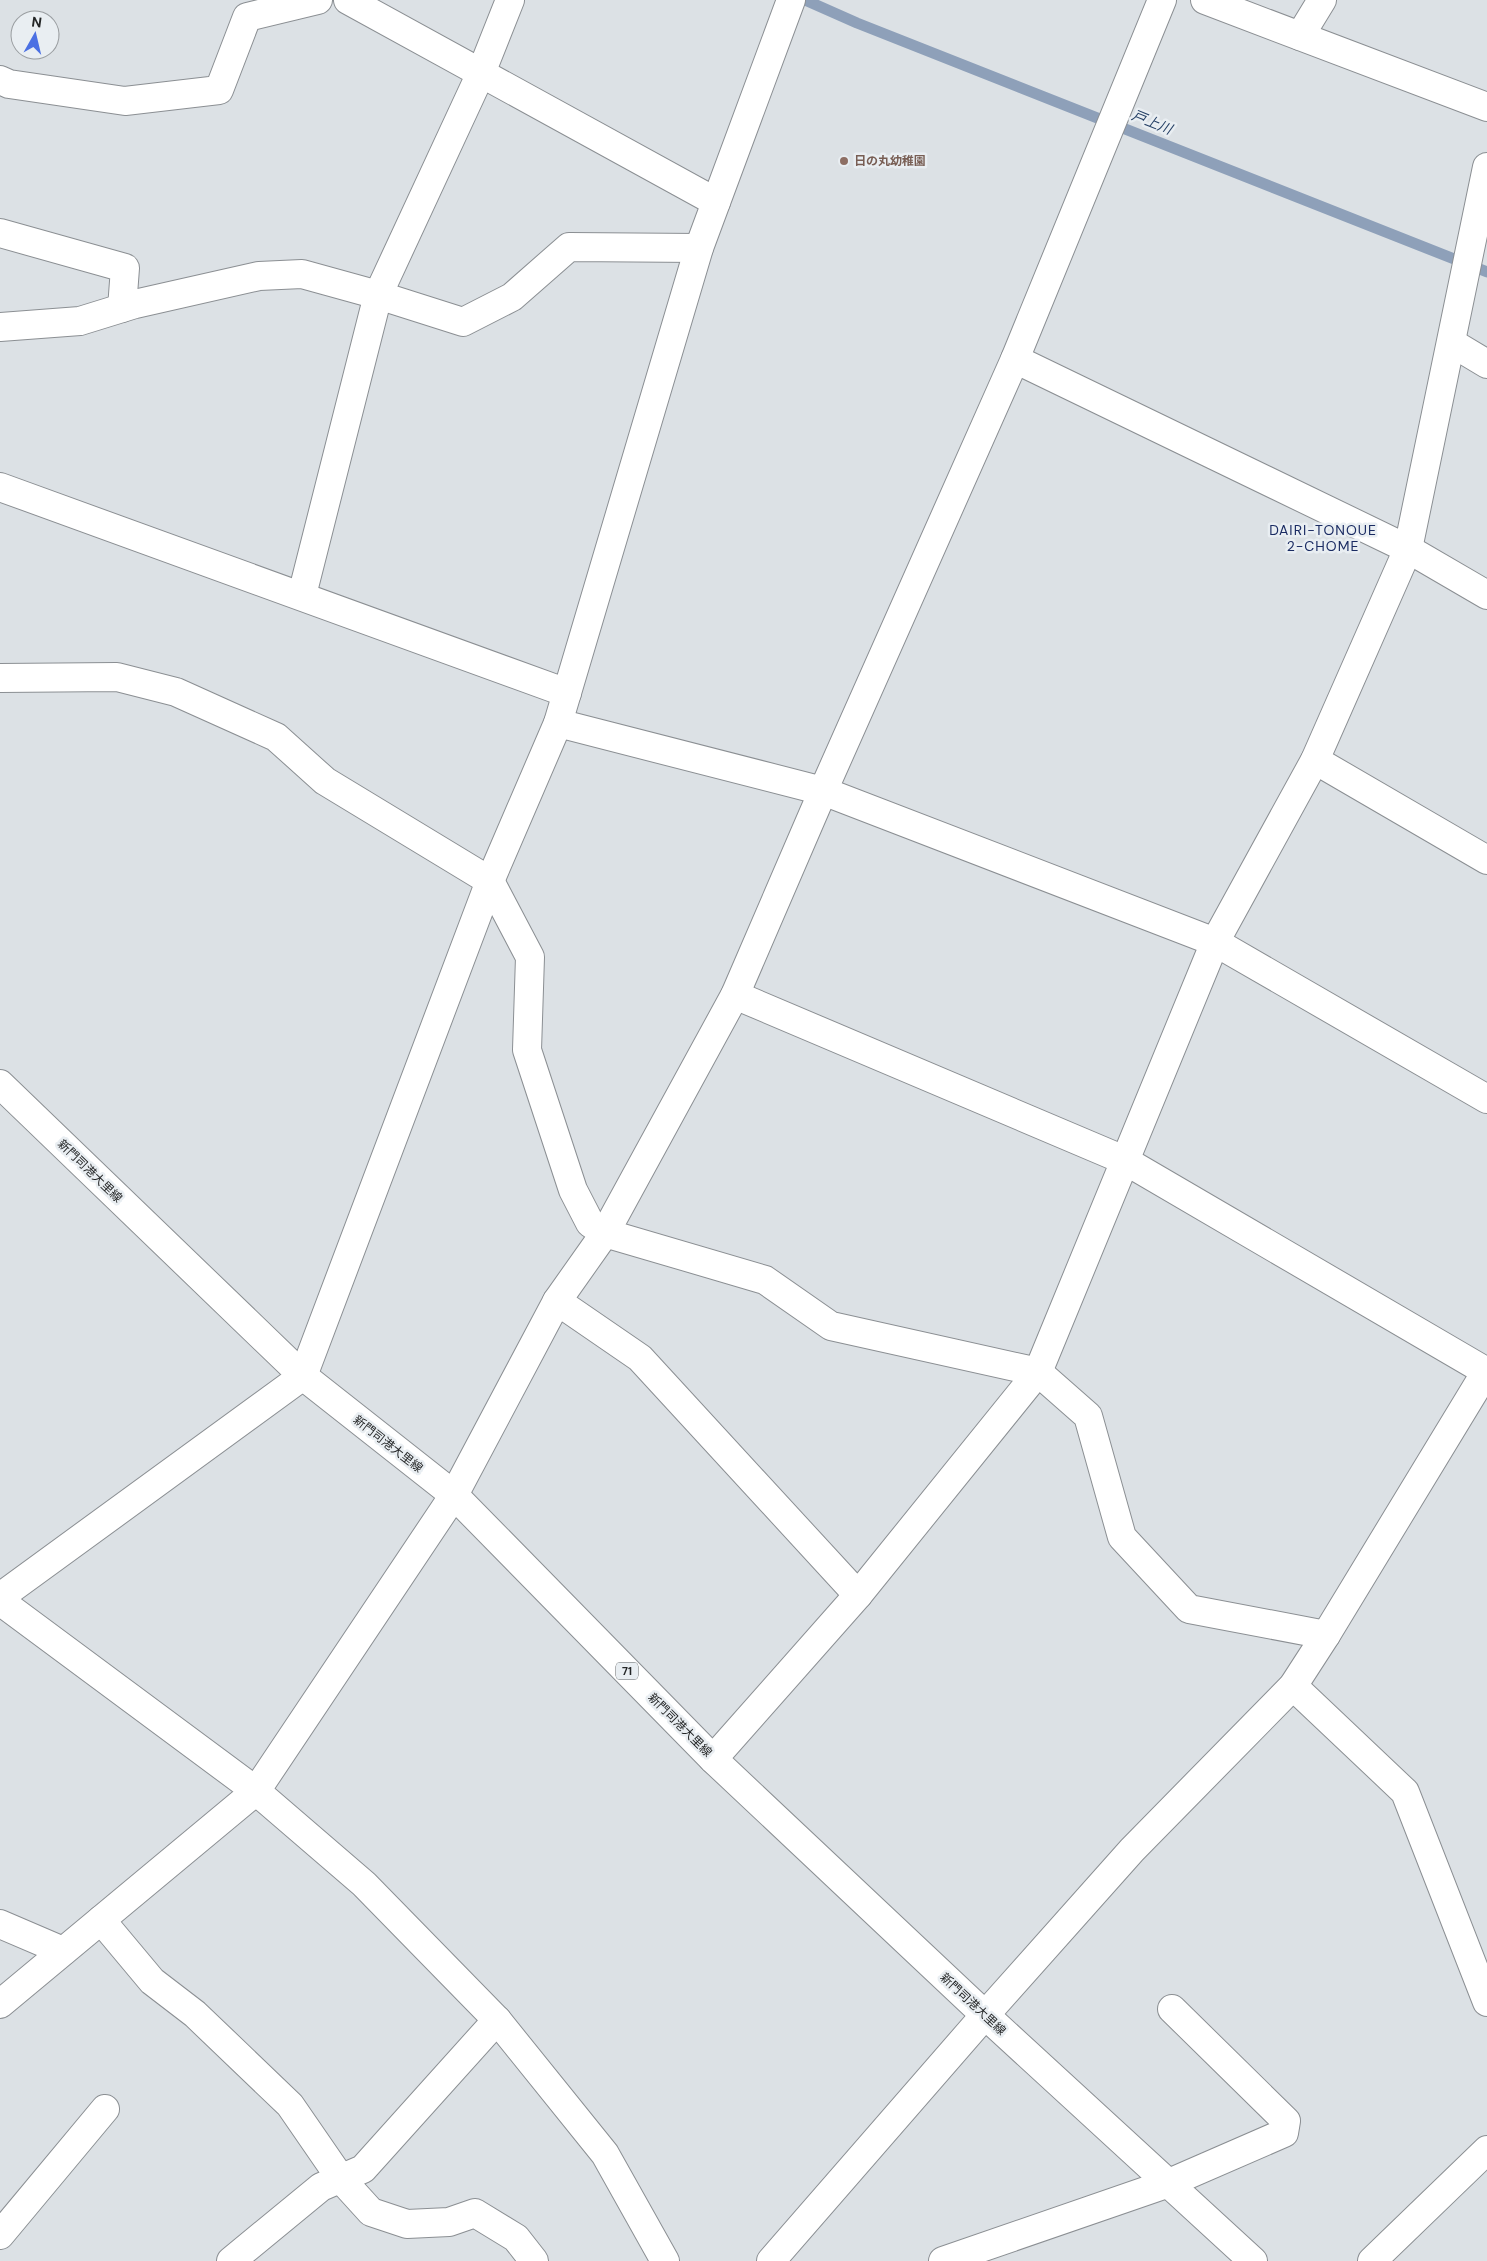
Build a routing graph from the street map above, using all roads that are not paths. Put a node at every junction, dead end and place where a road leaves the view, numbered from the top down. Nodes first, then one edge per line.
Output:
1 (318, 0) edge
2 (348, 0) edge
3 (510, 0) edge
4 (792, 0) edge
5 (1162, 0) edge
6 (1205, 0) edge
7 (1322, 0) edge
8 (247, 8) edge
9 (1300, 36) junction
10 (481, 73) junction
11 (0, 80) edge
12 (1487, 107) edge
13 (1487, 167) edge
14 (716, 202) junction
15 (0, 233) edge
16 (699, 248) junction
17 (378, 295) junction
18 (122, 308) junction
19 (0, 327) edge
20 (1452, 343) junction
21 (1014, 359) junction
22 (1487, 364) edge
23 (0, 487) edge
24 (1408, 549) junction
25 (302, 595) junction
26 (1487, 595) edge
27 (0, 678) edge
28 (567, 693) junction
29 (558, 723) junction
30 (1315, 760) junction
31 (823, 791) junction
32 (1487, 860) edge
33 (490, 881) junction
34 (1215, 942) junction
35 (735, 995) junction
36 (0, 1084) edge
37 (1487, 1099) edge
38 (1124, 1160) junction
39 (605, 1233) junction
40 (557, 1301) junction
41 (1487, 1371) edge
42 (1038, 1372) junction
43 (303, 1376) junction
44 (454, 1495) junction
45 (858, 1596) junction
46 (0, 1599) edge
47 (1326, 1635) junction
48 (1293, 1686) junction
49 (713, 1759) junction
50 (256, 1791) junction
51 (101, 1920) junction
52 (0, 1924) edge
53 (63, 1951) junction
54 (1487, 2002) edge
55 (0, 2004) edge
56 (1172, 2009) dead end
57 (985, 2015) junction
58 (497, 2020) junction
59 (105, 2110) dead end
60 (1487, 2150) edge
61 (341, 2179) junction
62 (1169, 2184) junction
63 (0, 2235) edge
64 (231, 2261) edge
65 (534, 2261) edge
66 (665, 2261) edge
67 (771, 2261) edge
68 (942, 2261) edge
69 (1253, 2261) edge
70 (1372, 2261) edge

1 - 8 street
2 - 10 street
3 - 10 street
4 - 14 street
5 - 21 street
6 - 9 street
7 - 9 street
8 - 11 street
9 - 12 street
10 - 14 street
10 - 17 street
13 - 20 street
14 - 16 street
15 - 18 street
16 - 17 street
16 - 28 street
17 - 18 street
17 - 25 street
18 - 19 street
20 - 22 street
20 - 24 street
21 - 24 street
21 - 31 street
23 - 25 street
24 - 26 street
24 - 30 street
25 - 28 street
27 - 33 street
28 - 29 street
29 - 31 street
29 - 33 street
30 - 32 street
30 - 34 street
31 - 34 street
31 - 35 street
33 - 39 street
33 - 43 street
34 - 37 street
34 - 38 street
35 - 38 street
35 - 39 street
36 - 43 street, 新門司港大里線 / 71
38 - 41 street
38 - 42 street
39 - 40 street
39 - 42 street
40 - 44 street
40 - 45 street
41 - 47 street
42 - 45 street
42 - 47 street
43 - 44 street, 新門司港大里線 / 71
43 - 46 street
44 - 49 street, 新門司港大里線 / 71
44 - 50 street
45 - 49 street
46 - 50 street
47 - 48 street
48 - 54 street
48 - 57 street
49 - 57 street, 新門司港大里線 / 71
50 - 51 street
50 - 58 street
51 - 53 street
51 - 61 street
52 - 53 street
53 - 55 street
56 - 62 street
57 - 62 street, 新門司港大里線 / 71
57 - 67 street
58 - 61 street
58 - 66 street
59 - 63 street
60 - 70 street
61 - 64 street
61 - 65 street
62 - 68 street
62 - 69 street, 新門司港大里線 / 71

